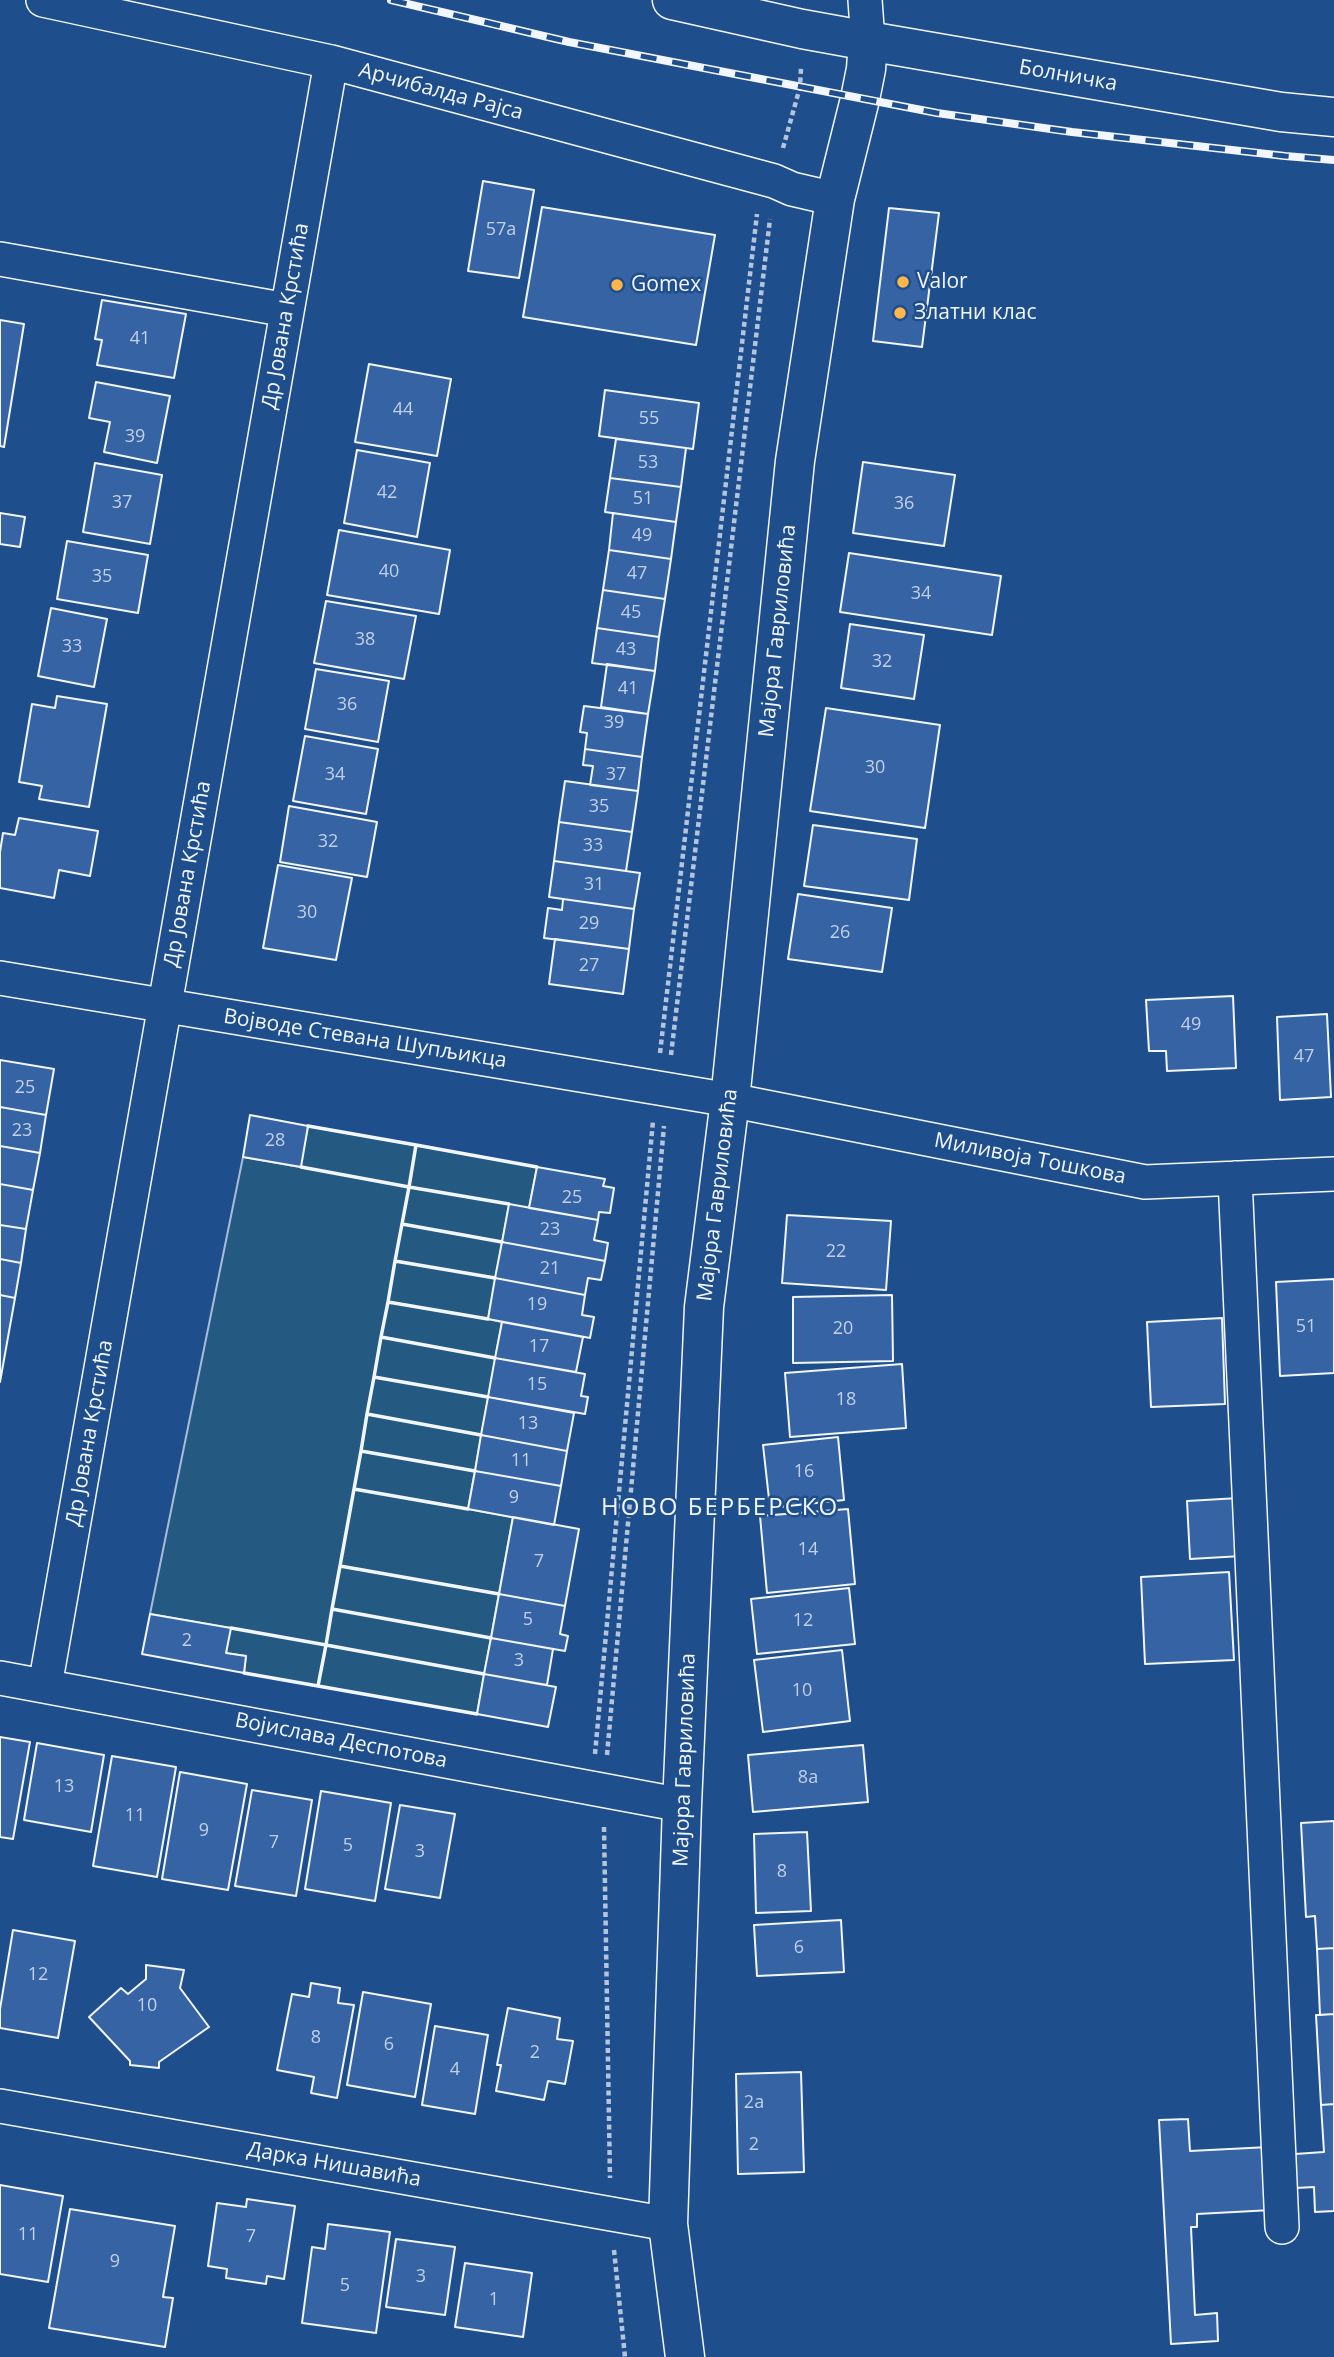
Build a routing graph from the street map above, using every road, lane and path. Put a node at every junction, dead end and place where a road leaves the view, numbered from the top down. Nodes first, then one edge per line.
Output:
1 (43, 0) edge
2 (673, 0) edge
3 (865, 0) edge
4 (802, 29) junction
5 (868, 41) junction
6 (331, 62) junction
7 (1334, 117) edge
8 (774, 181) junction
9 (835, 199) junction
10 (0, 259) edge
11 (287, 310) junction
12 (0, 978) edge
13 (165, 1006) junction
14 (662, 1089) junction
15 (730, 1100) junction
16 (1334, 1174) edge
17 (1235, 1178) junction
18 (0, 1678) edge
19 (45, 1686) junction
20 (604, 1790) junction
21 (682, 1805) junction
22 (0, 2106) edge
23 (610, 2213) junction
24 (668, 2224) junction
25 (1282, 2227) dead end
26 (625, 2357) edge
27 (685, 2357) edge

1 - 6 street, Арчибалда Рајса
2 - 4 street, Болничка
3 - 5 street
4 - 5 street, Болничка
4 - 8 path
5 - 7 street, Болничка
5 - 9 street, Мајора Гавриловића
6 - 8 street, Арчибалда Рајса
6 - 11 street, Др Јована Крстића
8 - 9 street, Арчибалда Рајса
8 - 14 path
8 - 14 path
9 - 15 street, Мајора Гавриловића
10 - 11 street
11 - 13 street, Др Јована Крстића
12 - 13 street, Војводе Стевана Шупљикца
13 - 14 street, Војводе Стевана Шупљикца
13 - 19 street, Др Јована Крстића
14 - 15 street, Војводе Стевана Шупљикца
14 - 20 path
14 - 20 path
15 - 17 street, Миливоја Тошкова
15 - 21 street, Мајора Гавриловића
16 - 17 street, Миливоја Тошкова
17 - 25 street
18 - 19 street, Војислава Деспотова
19 - 20 street, Војислава Деспотова
20 - 21 street, Војислава Деспотова
20 - 23 path
21 - 24 street, Мајора Гавриловића
22 - 23 street, Дарка Нишавића
23 - 24 street, Дарка Нишавића
23 - 26 path
24 - 27 street, Мајора Гавриловића

